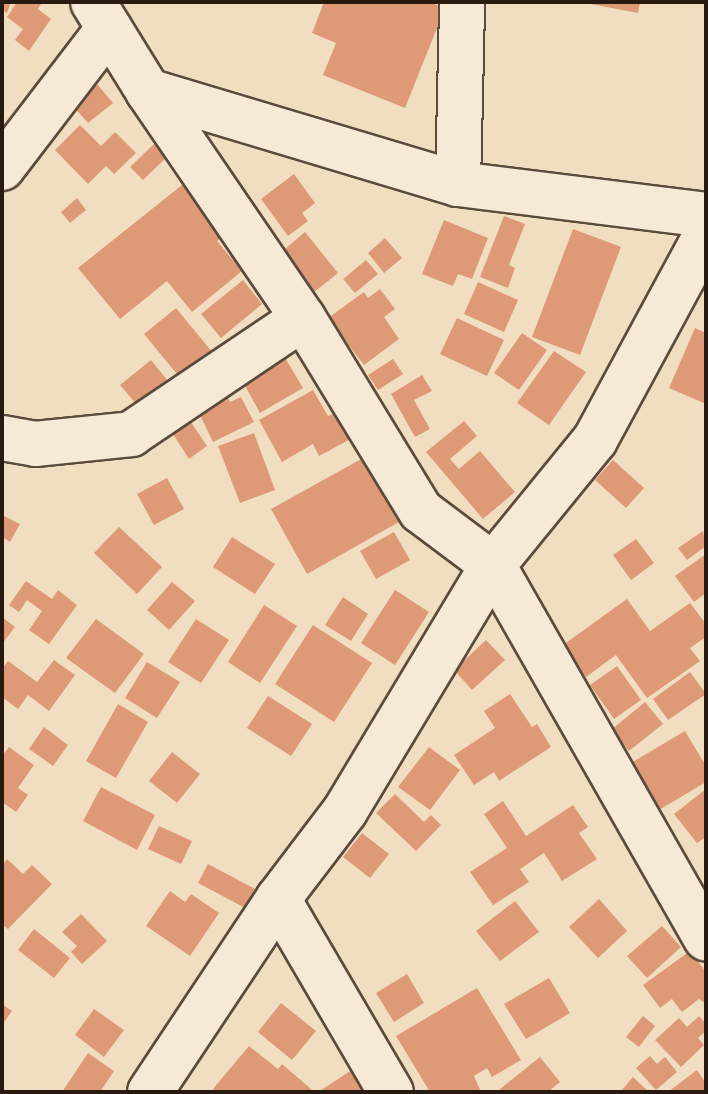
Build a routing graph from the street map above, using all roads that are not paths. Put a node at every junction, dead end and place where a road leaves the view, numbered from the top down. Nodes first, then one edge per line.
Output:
1 (462, 2) edge
2 (101, 15) edge
3 (148, 91) junction
4 (2, 168) edge
5 (458, 184) junction
6 (706, 215) edge
7 (706, 235) edge
8 (303, 318) junction
9 (2, 438) edge
10 (493, 565) junction
11 (278, 899) junction
12 (706, 938) edge
13 (150, 1092) edge
14 (391, 1092) edge

1 - 5 street
2 - 3 street
2 - 4 street
3 - 5 street
3 - 8 street
5 - 6 street
7 - 10 street
8 - 9 street
8 - 10 street
10 - 11 street
10 - 12 street
11 - 13 street
11 - 14 street

